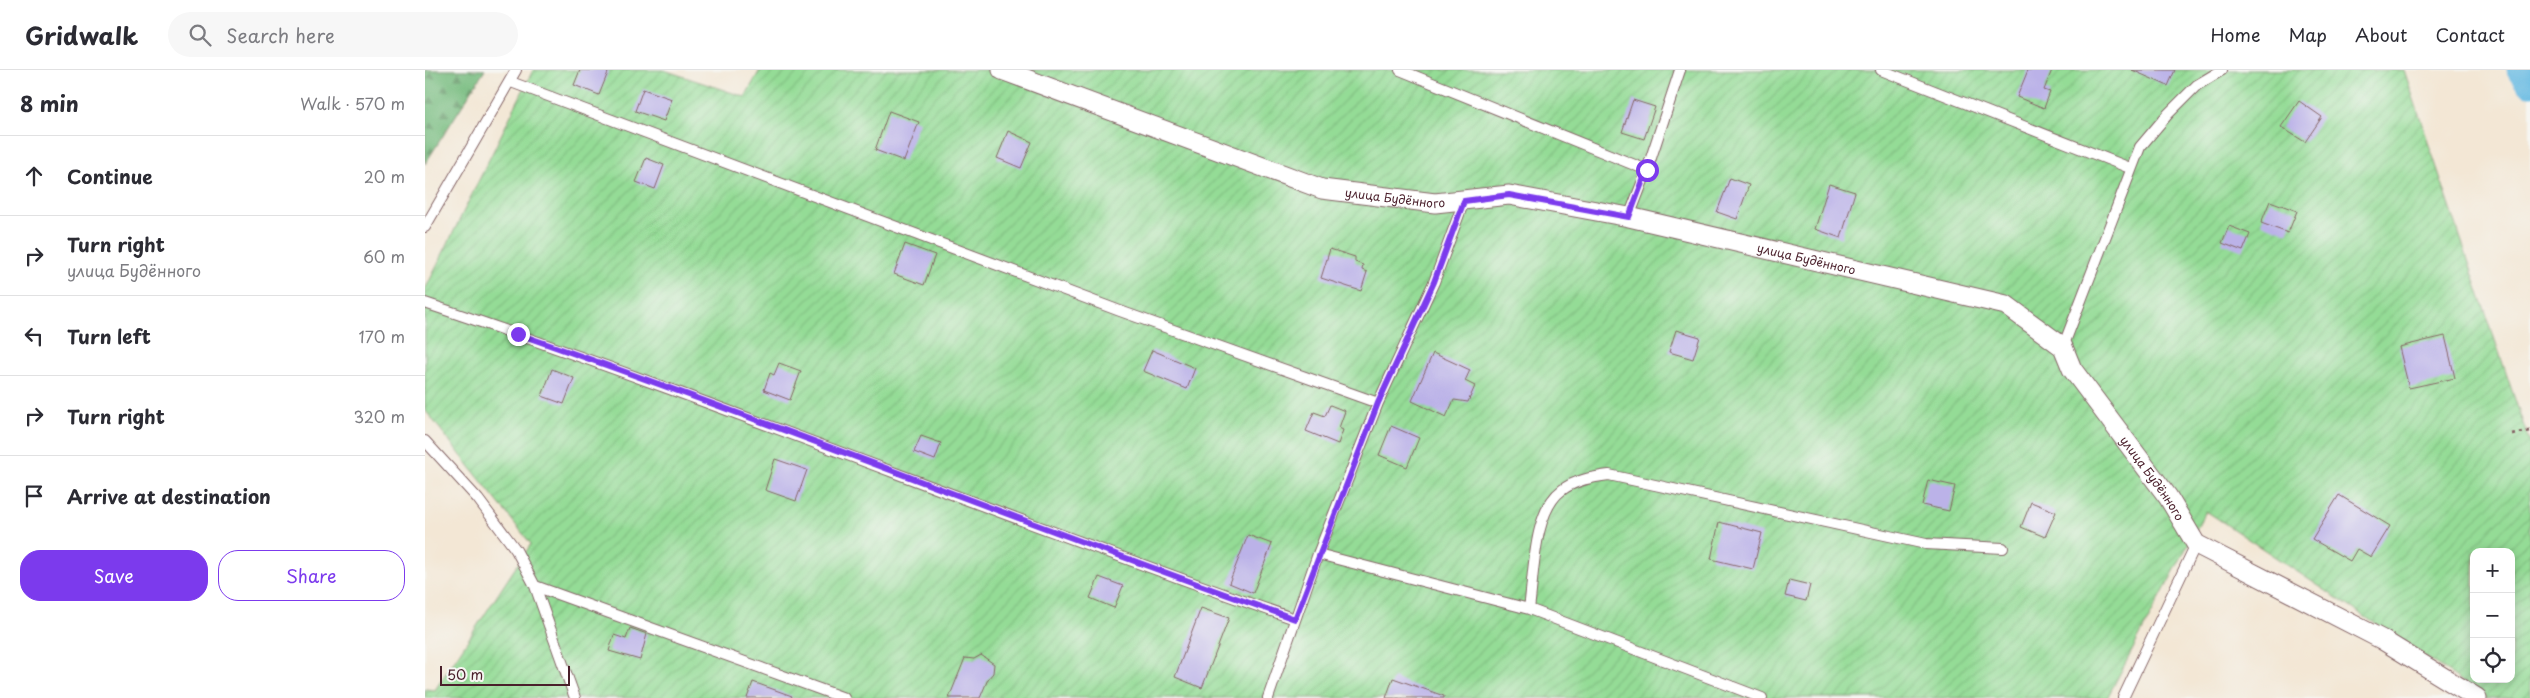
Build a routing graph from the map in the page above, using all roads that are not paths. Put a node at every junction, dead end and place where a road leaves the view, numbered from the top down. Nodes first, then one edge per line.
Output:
1 (516, 70) edge
2 (1002, 70) edge
3 (1400, 70) edge
4 (1680, 70) edge
5 (1881, 70) edge
6 (2222, 70) edge
7 (511, 82) junction
8 (2130, 168) junction
9 (1647, 170) junction
10 (1464, 201) junction
11 (1629, 217) junction
12 (425, 227) edge
13 (425, 303) edge
14 (2063, 347) junction
15 (1378, 403) junction
16 (425, 441) edge
17 (2196, 544) junction
18 (2003, 548) dead end
19 (1319, 554) junction
20 (535, 586) junction
21 (1529, 609) junction
22 (1295, 619) junction
23 (575, 698) edge
24 (844, 698) edge
25 (1268, 698) edge
26 (1762, 698) edge
27 (2123, 698) edge
28 (2477, 698) edge

1 - 7 lane
2 - 10 street, улица Будённого
3 - 9 lane
4 - 9 lane
5 - 8 lane
6 - 8 lane
7 - 12 lane
7 - 15 lane
8 - 14 lane
9 - 11 lane
10 - 11 street, улица Будённого
10 - 15 lane
11 - 14 street, улица Будённого
13 - 22 lane
14 - 17 street, улица Будённого
15 - 19 lane
16 - 20 lane
17 - 27 lane
17 - 28 street
18 - 21 lane
19 - 21 lane
19 - 22 lane
20 - 23 lane
20 - 24 lane
21 - 26 lane
22 - 25 lane

